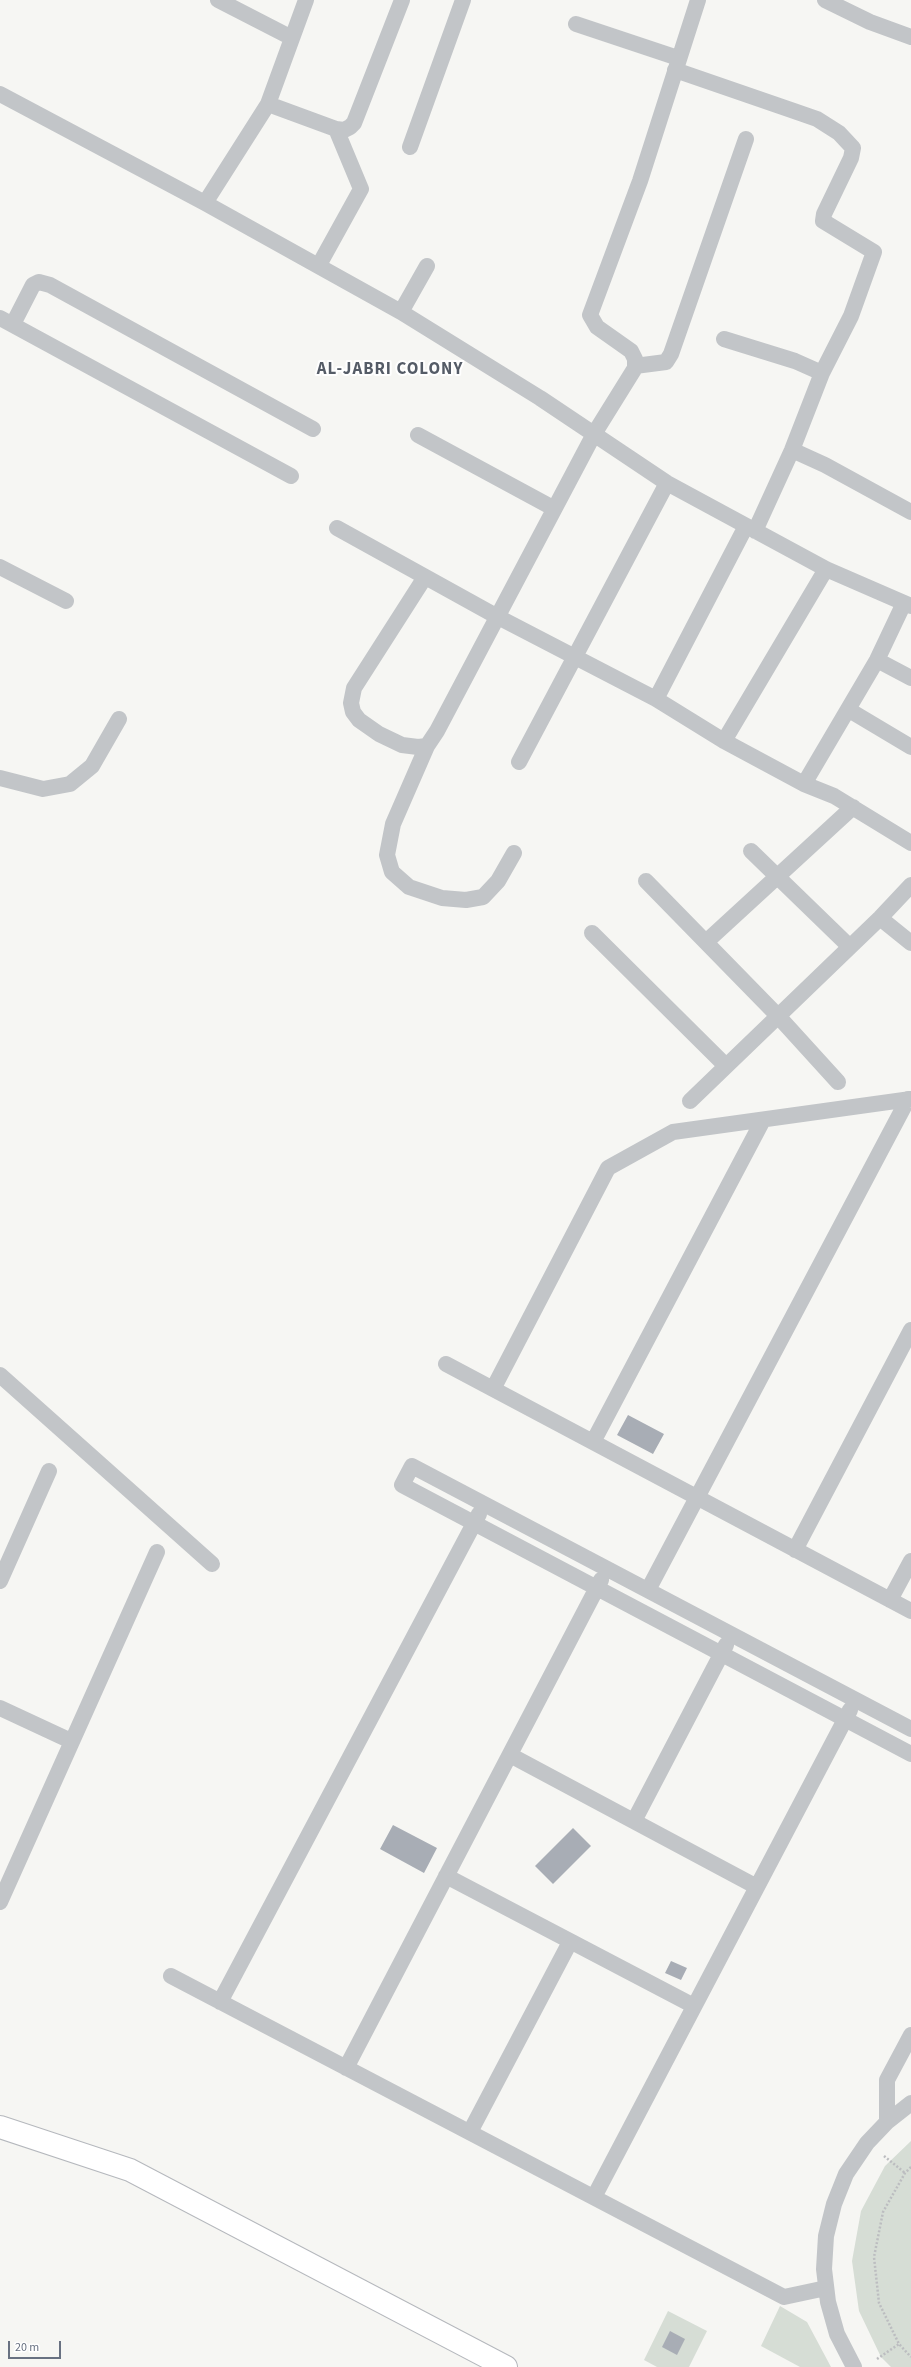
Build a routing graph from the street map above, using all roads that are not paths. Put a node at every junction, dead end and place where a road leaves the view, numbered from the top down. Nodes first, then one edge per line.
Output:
1 (218, 0) edge
2 (306, 0) edge
3 (402, 0) edge
4 (464, 0) edge
5 (698, 0) edge
6 (825, 0) edge
7 (576, 24) dead end
8 (911, 37) edge
9 (292, 38) junction
10 (677, 64) junction
11 (0, 94) edge
12 (268, 104) junction
13 (336, 129) junction
14 (746, 139) dead end
15 (410, 147) dead end
16 (205, 203) junction
17 (319, 265) junction
18 (427, 266) dead end
19 (401, 312) junction
20 (6, 321) edge
21 (724, 338) dead end
22 (635, 366) junction
23 (822, 373) junction
24 (313, 429) dead end
25 (594, 434) junction
26 (418, 435) dead end
27 (792, 450) junction
28 (291, 476) dead end
29 (667, 483) junction
30 (553, 508) junction
31 (911, 512) edge
32 (337, 528) dead end
33 (750, 528) junction
34 (0, 567) edge
35 (826, 569) junction
36 (425, 577) junction
37 (66, 600) dead end
38 (908, 605) edge
39 (496, 616) junction
40 (576, 658) junction
41 (877, 660) junction
42 (911, 678) edge
43 (656, 699) junction
44 (849, 710) junction
45 (119, 719) dead end
46 (724, 741) junction
47 (426, 746) junction
48 (911, 747) edge
49 (519, 762) dead end
50 (0, 778) edge
51 (804, 784) junction
52 (853, 807) junction
53 (911, 843) edge
54 (751, 851) dead end
55 (514, 853) dead end
56 (779, 878) junction
57 (646, 881) dead end
58 (911, 885) edge
59 (880, 918) junction
60 (592, 933) dead end
61 (706, 942) junction
62 (911, 943) edge
63 (850, 947) junction
64 (778, 1016) junction
65 (726, 1066) junction
66 (838, 1082) dead end
67 (909, 1099) edge
68 (690, 1101) dead end
69 (763, 1120) junction
70 (911, 1330) edge
71 (446, 1364) dead end
72 (0, 1375) edge
73 (493, 1389) junction
74 (593, 1442) junction
75 (49, 1471) dead end
76 (697, 1498) junction
77 (485, 1504) junction
78 (474, 1524) junction
79 (795, 1550) junction
80 (157, 1552) dead end
81 (911, 1562) edge
82 (212, 1564) dead end
83 (607, 1569) junction
84 (0, 1581) edge
85 (597, 1588) junction
86 (648, 1590) junction
87 (890, 1600) junction
88 (911, 1611) edge
89 (732, 1635) junction
90 (721, 1654) junction
91 (856, 1700) junction
92 (0, 1708) edge
93 (846, 1719) junction
94 (911, 1730) edge
95 (71, 1741) junction
96 (911, 1754) edge
97 (510, 1755) junction
98 (634, 1821) junction
99 (446, 1876) junction
100 (757, 1887) junction
101 (0, 1902) edge
102 (570, 1942) junction
103 (171, 1976) dead end
104 (220, 2002) junction
105 (694, 2006) junction
106 (911, 2034) edge
107 (346, 2068) junction
108 (911, 2103) edge
109 (887, 2122) junction
110 (0, 2127) edge
111 (470, 2132) junction
112 (594, 2197) junction
113 (826, 2288) junction
114 (506, 2367) edge
115 (854, 2367) edge

1 - 9 street
2 - 9 street
3 - 13 street
4 - 15 street
5 - 10 street
6 - 8 street
7 - 10 street
9 - 12 street
10 - 22 street
10 - 23 street
11 - 16 street
12 - 13 street
12 - 16 street
13 - 17 street
14 - 22 street
16 - 17 street
17 - 19 street
18 - 19 street
19 - 25 street
20 - 24 street
20 - 28 street
21 - 23 street
22 - 25 street
23 - 27 street
25 - 29 street
25 - 30 street
26 - 30 street
27 - 31 street
27 - 33 street
29 - 33 street
29 - 40 street
30 - 39 street
32 - 36 street
33 - 35 street
33 - 43 street
34 - 37 street
35 - 38 street
35 - 46 street
36 - 39 street
36 - 47 street
38 - 41 street
39 - 40 street
39 - 47 street
40 - 43 street
40 - 49 street
41 - 42 street
41 - 44 street
43 - 46 street
44 - 48 street
44 - 51 street
45 - 50 street
46 - 51 street
47 - 55 street
51 - 52 street
52 - 53 street
52 - 56 street
54 - 56 street
56 - 61 street
56 - 63 street
57 - 61 street
58 - 59 street
59 - 62 street
59 - 63 street
60 - 65 street
61 - 64 street
63 - 64 street
64 - 65 street
64 - 66 street
65 - 68 street
67 - 69 street
67 - 76 street
69 - 73 street
69 - 74 street
70 - 79 street
71 - 73 street
72 - 82 street
73 - 74 street
74 - 76 street
75 - 84 street
76 - 79 street
76 - 86 street
77 - 78 street
77 - 78 street
77 - 83 street
78 - 85 street
78 - 104 street
79 - 87 street
80 - 95 street
81 - 87 street
83 - 85 street
83 - 86 street
85 - 90 street
85 - 97 street
86 - 89 street
87 - 88 street
89 - 90 street
89 - 91 street
90 - 93 street
90 - 98 street
91 - 93 street
91 - 94 street
92 - 95 street
93 - 96 street
93 - 100 street
95 - 101 street
97 - 98 street
97 - 99 street
98 - 100 street
99 - 102 street
99 - 107 street
100 - 105 street
102 - 105 street
102 - 111 street
103 - 104 street
104 - 107 street
105 - 112 street
106 - 109 street
107 - 111 street
108 - 109 street
109 - 113 street
110 - 114 main road
111 - 112 street
112 - 113 street
113 - 115 street

